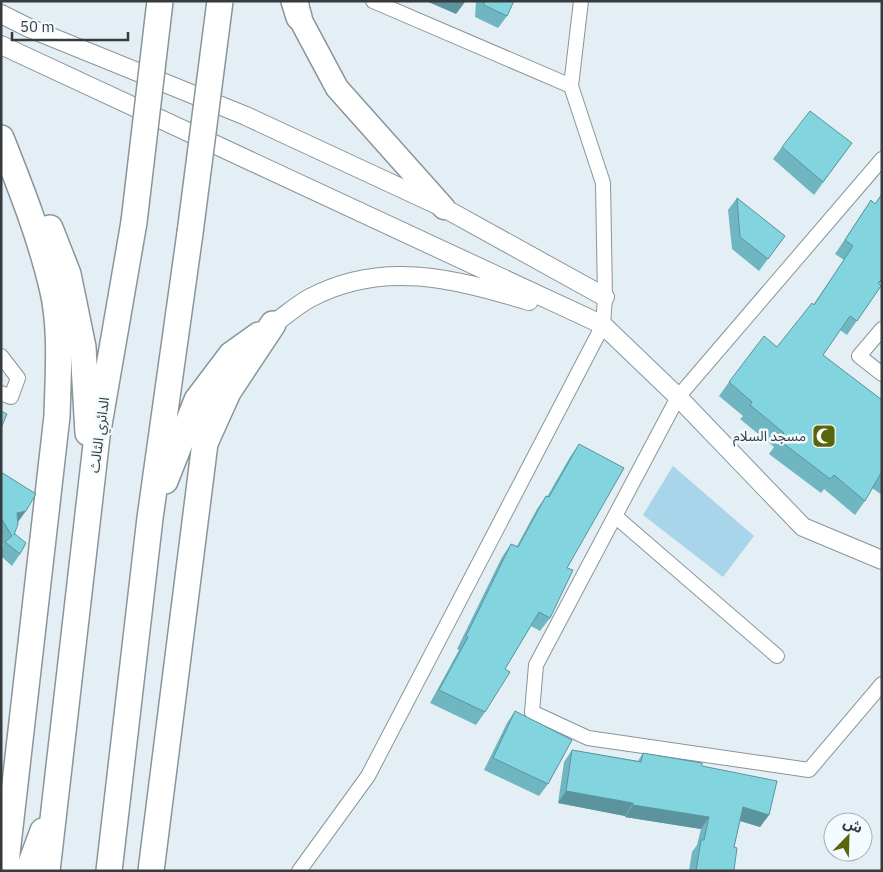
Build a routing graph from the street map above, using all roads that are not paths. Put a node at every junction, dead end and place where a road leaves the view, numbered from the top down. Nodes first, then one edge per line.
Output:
1 (160, 1) edge
2 (220, 1) edge
3 (373, 1) edge
4 (581, 1) edge
5 (297, 6) edge
6 (1, 14) edge
7 (1, 45) edge
8 (571, 86) junction
9 (1, 137) edge
10 (882, 159) edge
11 (444, 208) junction
12 (605, 297) junction
13 (582, 316) junction
14 (273, 324) junction
15 (603, 325) junction
16 (882, 329) edge
17 (1, 356) edge
18 (882, 374) edge
19 (1, 393) edge
20 (678, 397) junction
21 (91, 489) junction
22 (615, 516) junction
23 (150, 518) junction
24 (882, 560) edge
25 (777, 656) dead end
26 (882, 684) edge
27 (56, 800) junction
28 (6, 871) edge
29 (28, 871) edge
30 (47, 871) edge
31 (109, 871) edge
32 (151, 871) edge
33 (299, 871) edge

1 - 21 highway, الدائري الثالث, bridge
2 - 23 highway, bridge
3 - 8 street
4 - 8 street
5 - 11 highway
6 - 11 street
7 - 13 street
8 - 12 street
9 - 21 highway
9 - 28 highway
10 - 20 street
11 - 12 street
12 - 15 street
13 - 14 street
13 - 15 street
14 - 23 highway
14 - 32 highway
15 - 20 street
15 - 33 street
16 - 18 street
17 - 19 street
20 - 22 street
20 - 24 street
21 - 27 highway, الدائري الثالث
22 - 25 street
22 - 26 street
23 - 31 highway
27 - 29 highway
27 - 30 highway, الدائري الثالث

